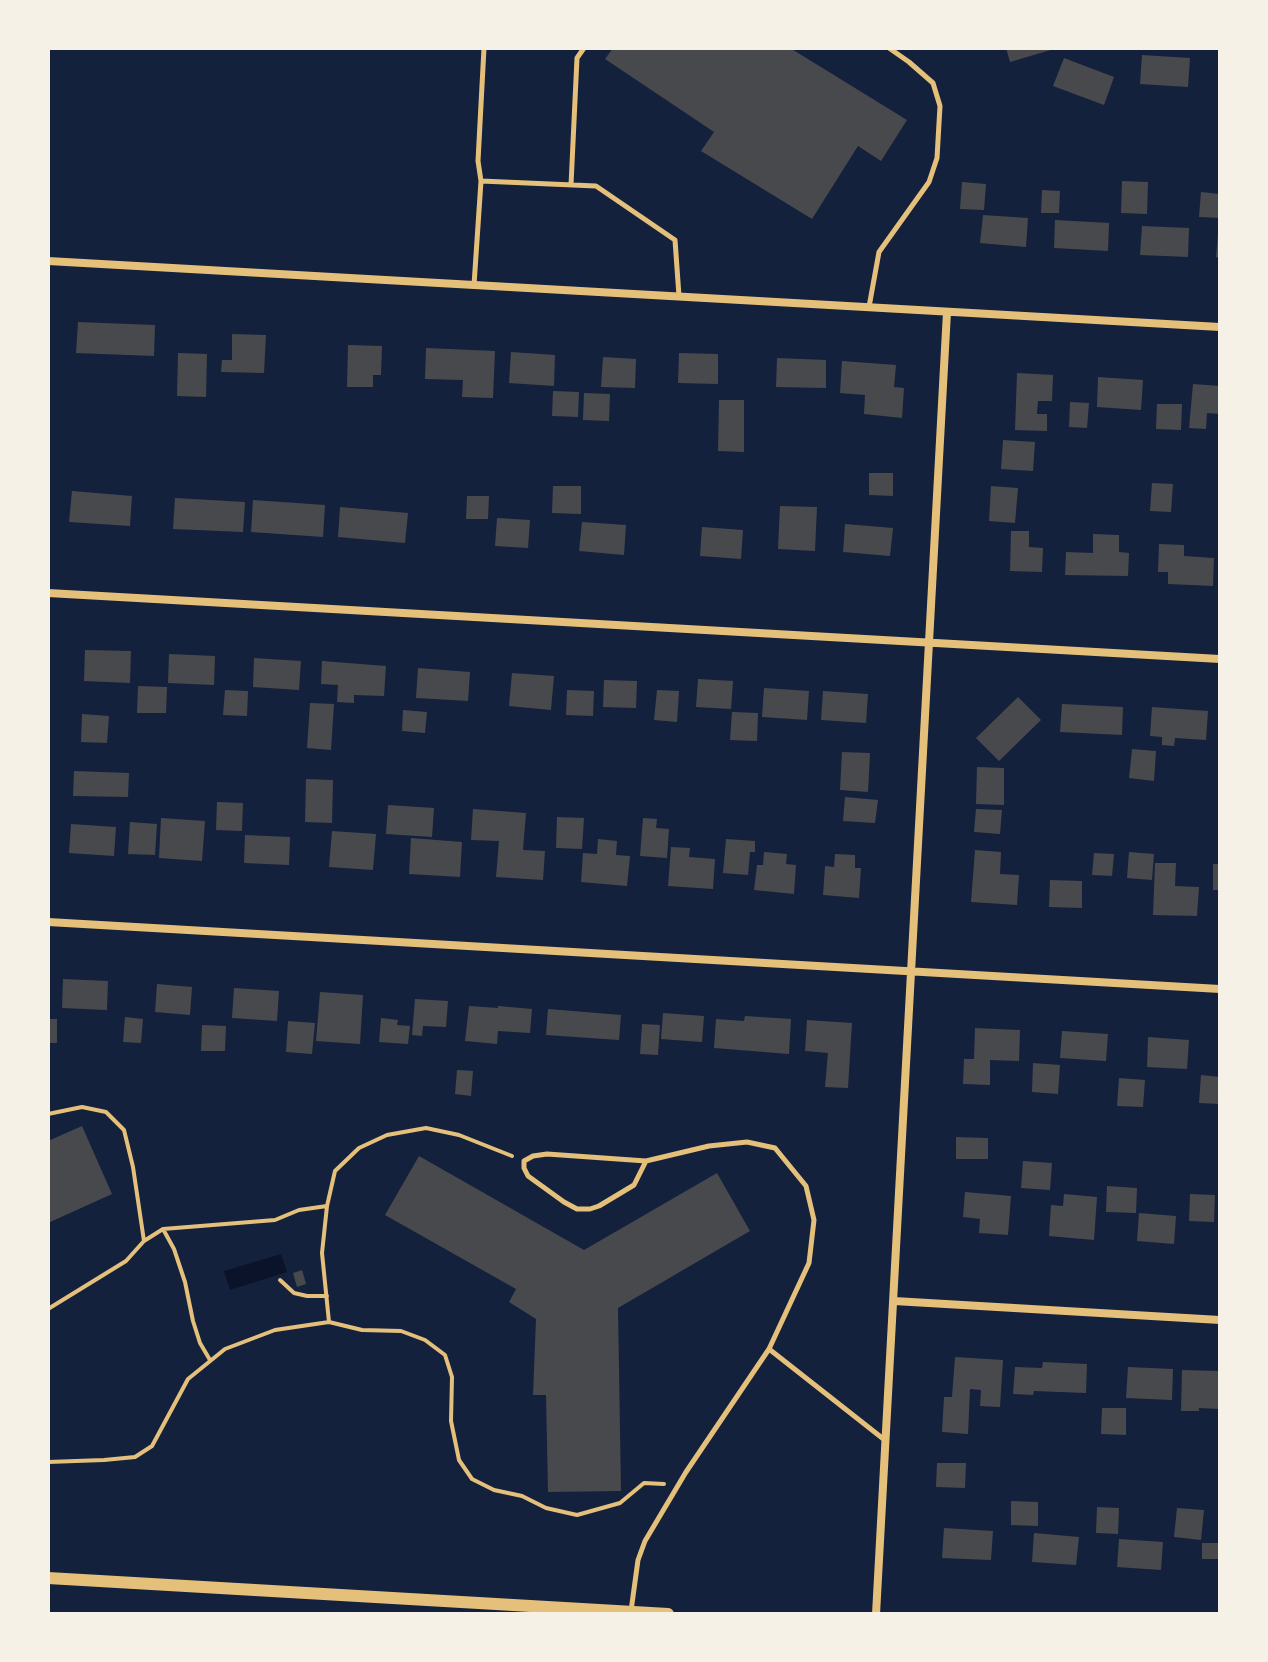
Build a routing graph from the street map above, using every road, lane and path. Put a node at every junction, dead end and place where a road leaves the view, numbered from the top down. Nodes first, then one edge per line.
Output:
1 (484, 48) edge
2 (584, 48) edge
3 (889, 48) edge
4 (481, 181) junction
5 (571, 185) junction
6 (48, 261) edge
7 (474, 285) junction
8 (679, 297) junction
9 (868, 308) junction
10 (947, 312) junction
11 (1220, 327) edge
12 (48, 593) edge
13 (928, 643) junction
14 (1220, 659) edge
15 (48, 922) edge
16 (911, 971) junction
17 (1220, 989) edge
18 (48, 1114) edge
19 (524, 1161) junction
20 (646, 1161) junction
21 (327, 1206) junction
22 (163, 1229) junction
23 (144, 1241) junction
24 (280, 1280) dead end
25 (327, 1296) junction
26 (894, 1301) junction
27 (48, 1309) edge
28 (1220, 1320) edge
29 (329, 1322) junction
30 (769, 1349) junction
31 (210, 1360) junction
32 (886, 1441) junction
33 (48, 1462) edge
34 (679, 1485) junction
35 (48, 1578) edge
36 (631, 1612) junction
37 (668, 1614) edge
38 (876, 1614) edge

1 - 4 lane
2 - 5 lane
3 - 9 lane
4 - 5 lane
4 - 7 lane
5 - 8 lane
6 - 7 street
7 - 8 street
8 - 9 street
9 - 10 street
10 - 11 street
10 - 13 street
12 - 13 street
13 - 14 street
13 - 16 street
15 - 16 street
16 - 17 street
16 - 26 street
18 - 23 path
19 - 20 lane
19 - 20 lane
19 - 21 path
20 - 30 lane
21 - 22 path
21 - 25 path
22 - 23 path
22 - 31 path
23 - 27 path
24 - 25 path
25 - 29 path
26 - 28 street
26 - 32 street
29 - 31 path
29 - 34 path
30 - 32 lane
30 - 34 lane
31 - 33 path
32 - 38 street
34 - 36 lane
35 - 36 main road
36 - 37 main road

